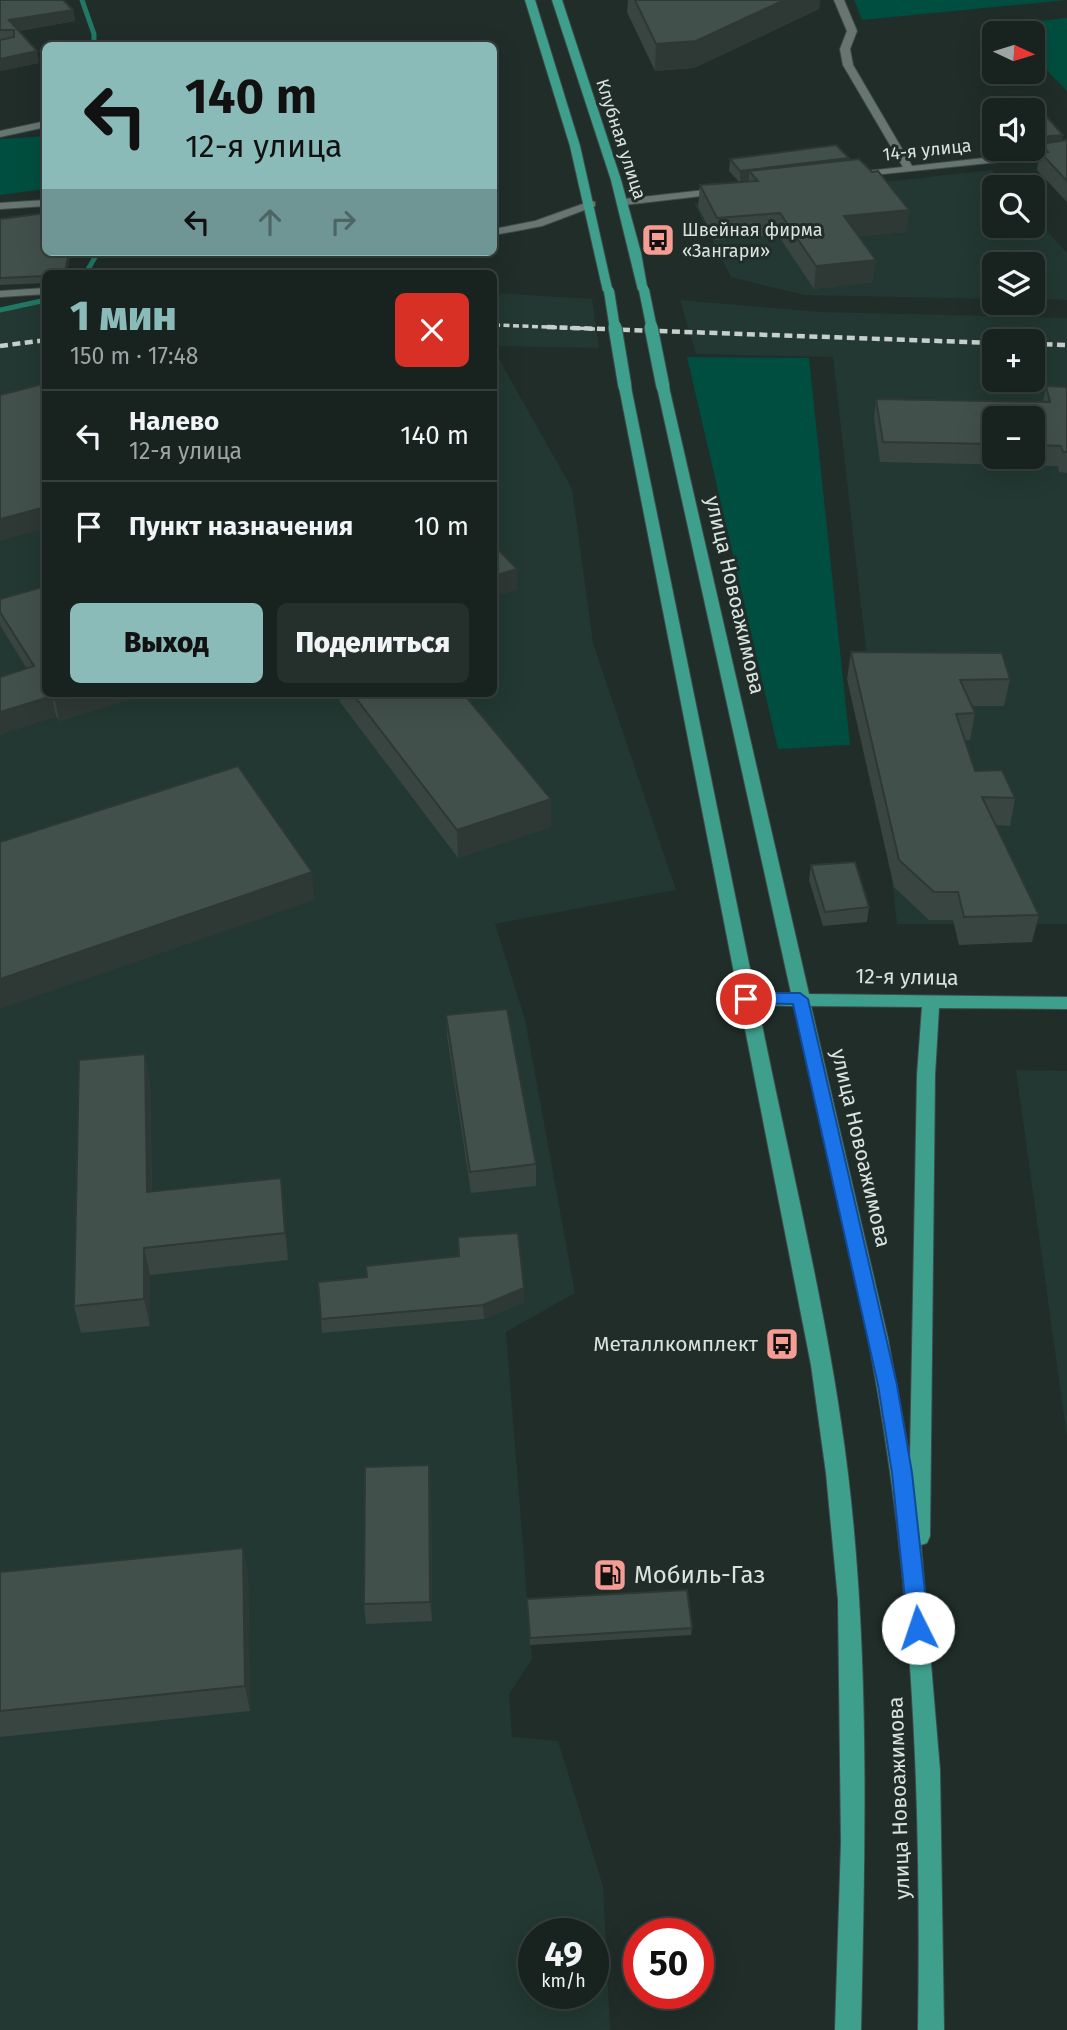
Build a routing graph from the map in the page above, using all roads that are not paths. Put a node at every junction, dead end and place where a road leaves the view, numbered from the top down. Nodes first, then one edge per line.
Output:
1 (530, 0) edge
2 (557, 0) edge
3 (839, 0) edge
4 (42, 125) edge
5 (0, 134) edge
6 (1067, 152) edge
7 (909, 169) junction
8 (843, 177) edge
9 (736, 189) edge
10 (42, 203) edge
11 (607, 203) junction
12 (0, 206) edge
13 (497, 231) edge
14 (645, 290) joint
15 (42, 291) edge
16 (0, 293) edge
17 (746, 999) junction
18 (800, 999) junction
19 (931, 1000) junction
20 (1067, 1003) edge
21 (917, 1602) junction
22 (848, 2030) edge
23 (931, 2030) edge

1 - 11 main road, Клубная улица
2 - 11 main road, Клубная улица
3 - 7 street
4 - 5 street
6 - 7 street, 14-я улица
7 - 8 street, 14-я улица
9 - 11 street
10 - 12 street
11 - 13 street
11 - 14 main road, Клубная улица
11 - 17 main road, Клубная улица, bridge
14 - 18 main road, улица Новоажимова, bridge
15 - 16 street
17 - 18 main road, 12-я улица
17 - 22 main road
18 - 19 main road, 12-я улица
18 - 21 main road, улица Новоажимова
19 - 20 main road, 12-я улица
19 - 21 main road
21 - 23 main road, улица Новоажимова

